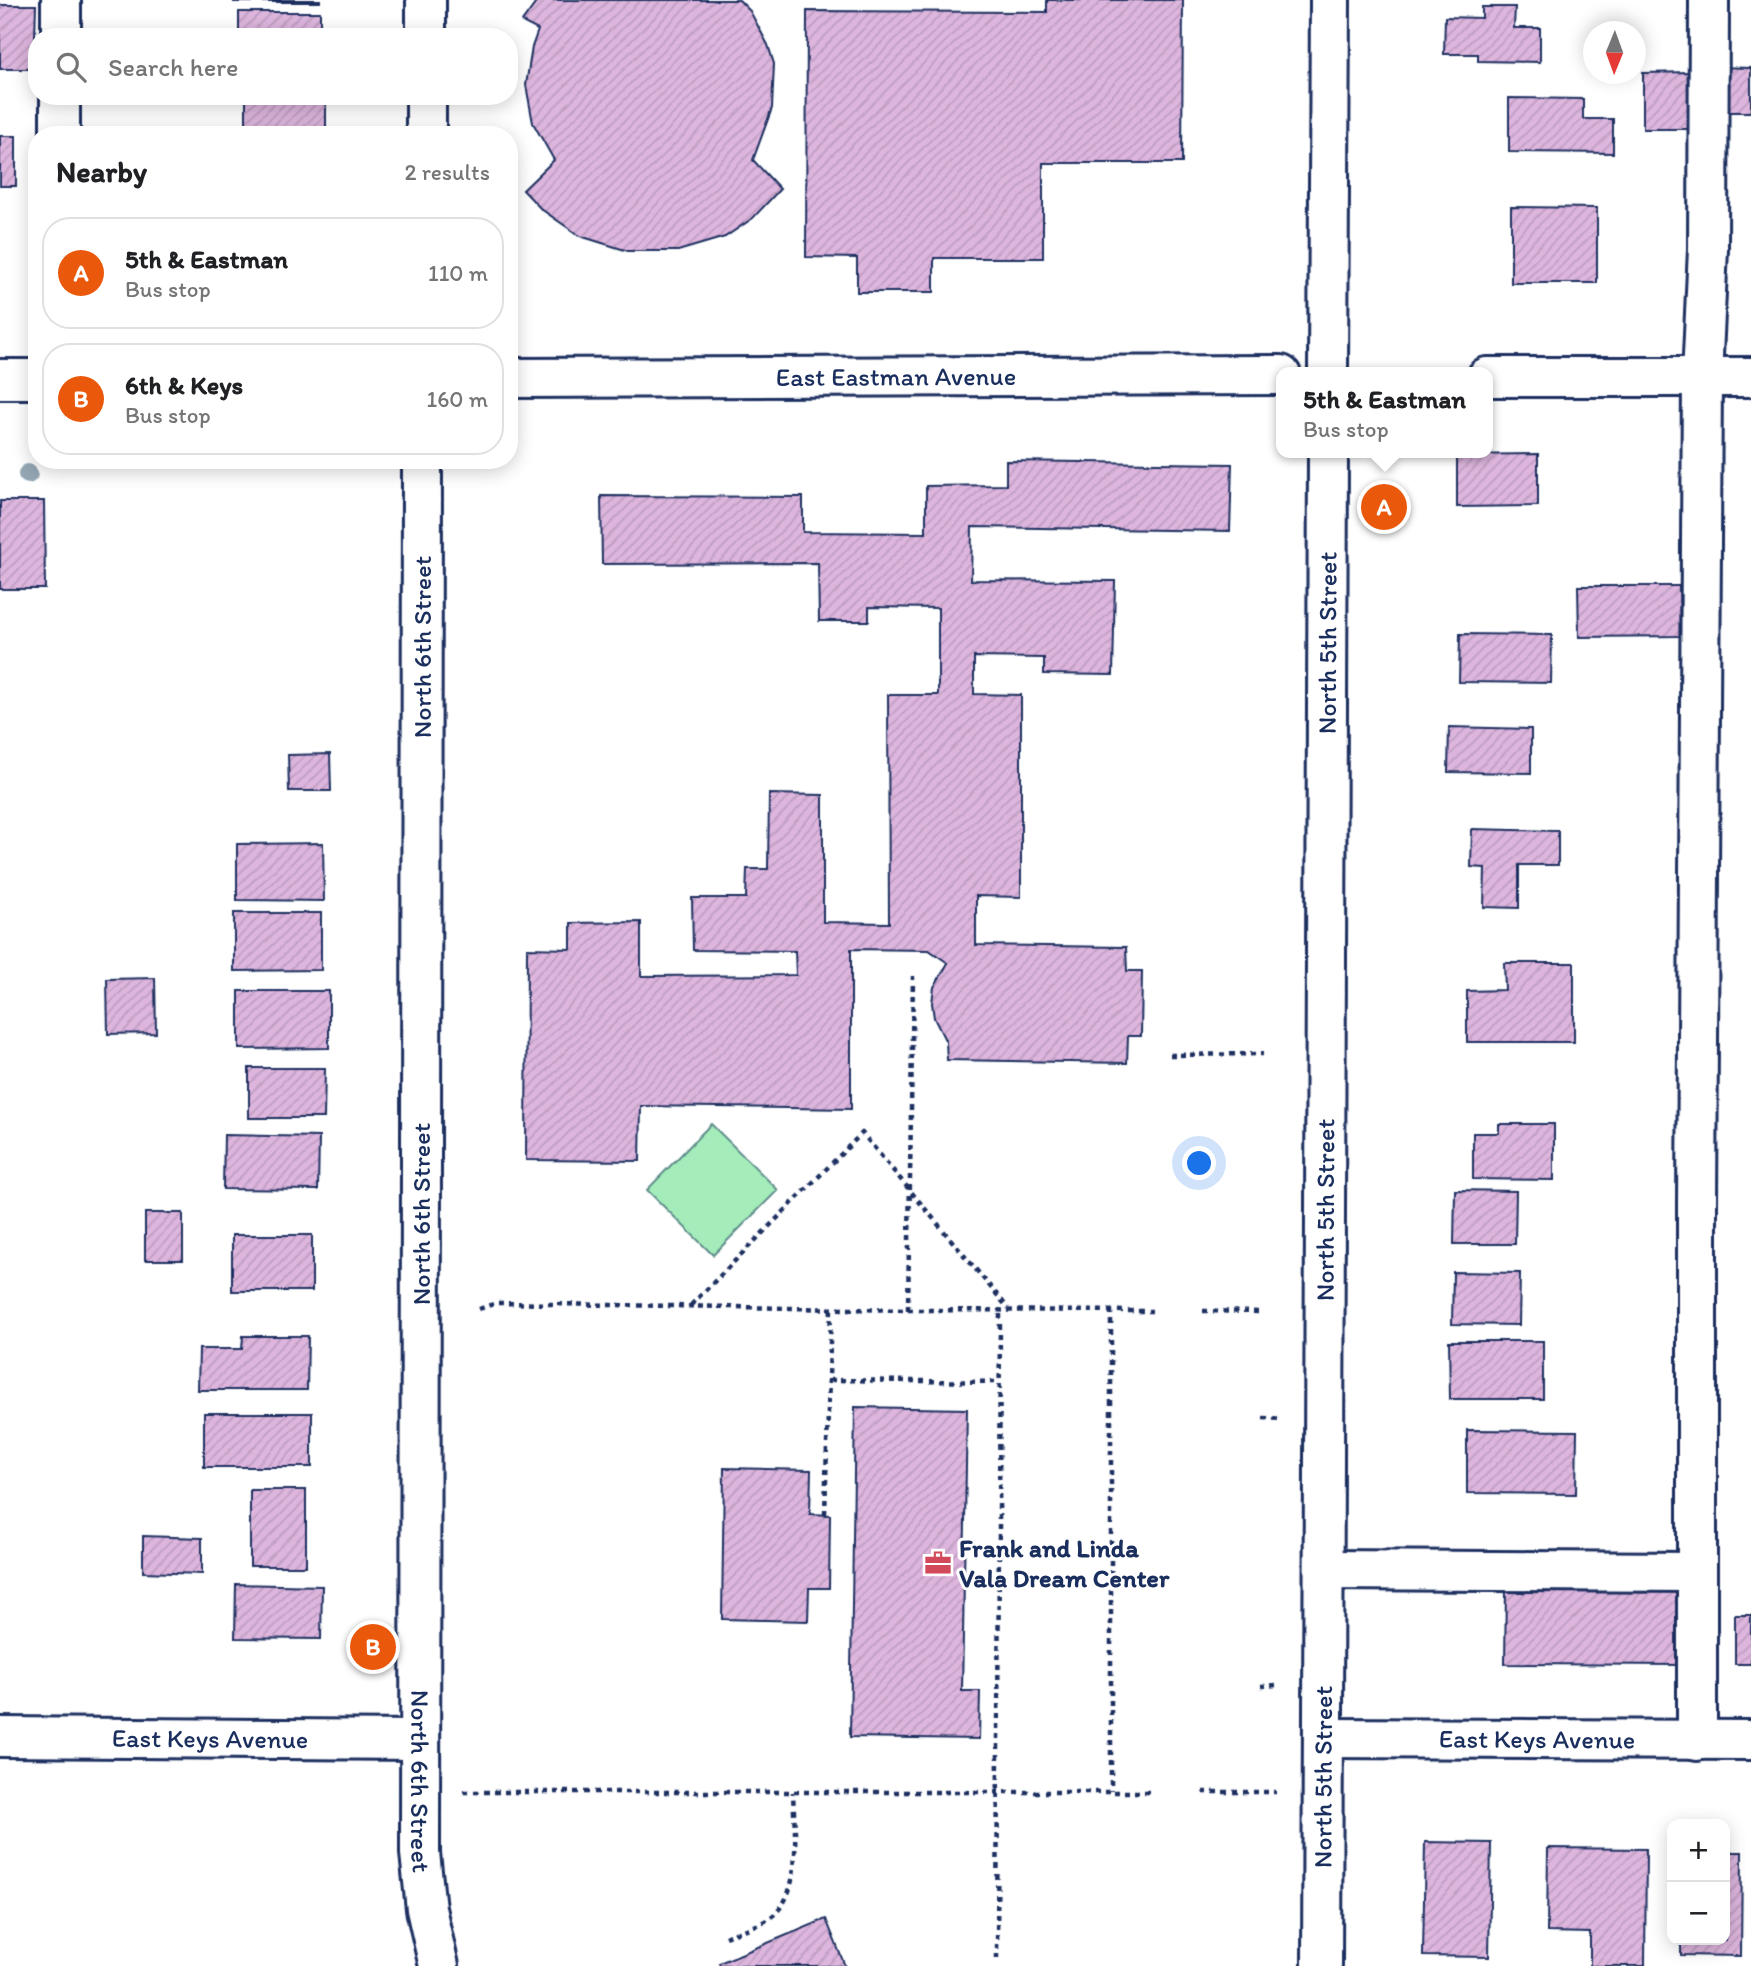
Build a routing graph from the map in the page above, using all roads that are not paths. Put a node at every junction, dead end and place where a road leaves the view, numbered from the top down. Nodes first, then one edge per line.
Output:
1 (61, 0) edge
2 (426, 0) edge
3 (1330, 0) edge
4 (1709, 0) edge
5 (61, 28) edge
6 (426, 28) edge
7 (60, 105) edge
8 (426, 105) edge
9 (60, 126) edge
10 (426, 126) edge
11 (1328, 367) edge
12 (1276, 375) edge
13 (1493, 377) edge
14 (1702, 377) junction
15 (1751, 377) edge
16 (518, 378) edge
17 (0, 379) edge
18 (28, 379) edge
19 (1328, 458) edge
20 (422, 469) edge
21 (1324, 1570) junction
22 (1697, 1572) junction
23 (0, 1737) edge
24 (1323, 1738) junction
25 (420, 1740) junction
26 (1751, 1740) edge
27 (1697, 1741) junction
28 (439, 1966) edge
29 (1322, 1966) edge

1 - 5 main road
2 - 6 main road
3 - 11 main road
4 - 14 main road
7 - 9 main road
8 - 10 main road
12 - 16 main road, East Eastman Avenue
13 - 14 main road
14 - 15 main road
14 - 22 main road
17 - 18 main road
19 - 21 main road, North 5th Street
20 - 25 main road, North 6th Street
21 - 22 main road
21 - 24 main road, North 5th Street
22 - 27 main road
23 - 25 main road, East Keys Avenue
24 - 27 main road, East Keys Avenue
24 - 29 main road, North 5th Street
25 - 28 main road, North 6th Street
26 - 27 main road, East Keys Avenue

